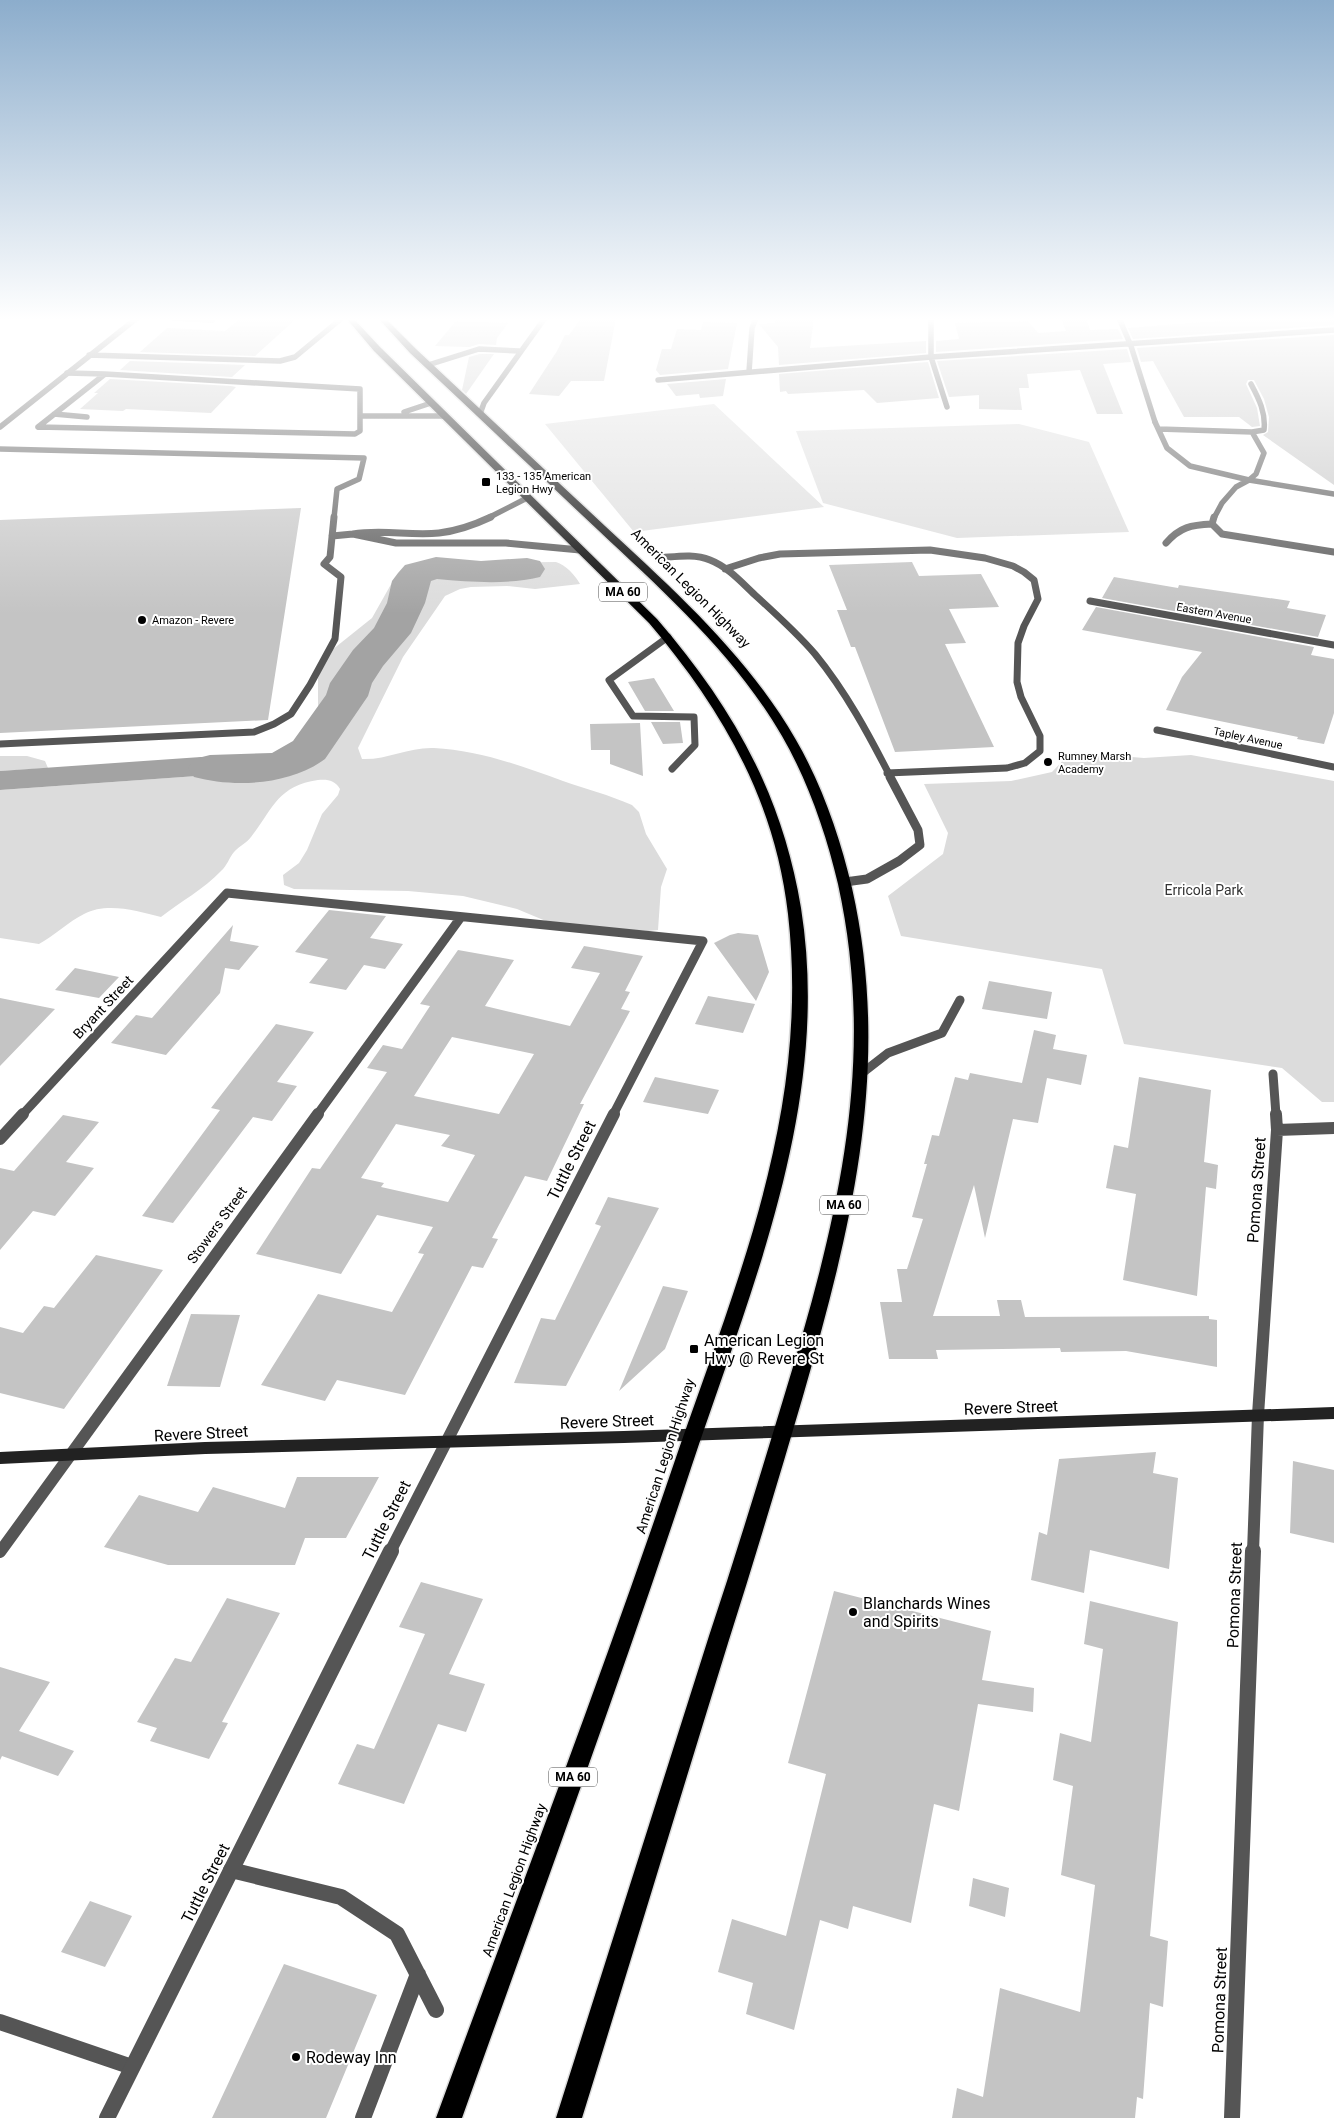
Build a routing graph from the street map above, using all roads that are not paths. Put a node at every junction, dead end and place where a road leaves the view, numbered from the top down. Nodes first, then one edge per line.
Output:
1 (360, 416) edge
2 (14, 417) edge
3 (51, 417) edge
4 (445, 417) edge
5 (483, 417) edge
6 (1153, 417) edge
7 (1263, 417) edge
8 (0, 428) edge
9 (1159, 429) junction
10 (1252, 432) junction
11 (0, 449) edge
12 (1249, 480) junction
13 (1334, 494) edge
14 (527, 498) junction
15 (1212, 524) junction
16 (353, 534) junction
17 (332, 536) junction
18 (1166, 543) dead end
19 (580, 550) junction
20 (1334, 552) edge
21 (657, 558) dead end
22 (725, 569) junction
23 (1090, 601) dead end
24 (668, 637) junction
25 (1334, 645) edge
26 (1157, 730) dead end
27 (0, 744) edge
28 (1334, 767) edge
29 (672, 769) dead end
30 (887, 773) junction
31 (845, 882) junction
32 (461, 917) junction
33 (960, 1000) dead end
34 (861, 1074) junction
35 (1273, 1074) dead end
36 (1334, 1128) edge
37 (1277, 1130) junction
38 (0, 1139) edge
39 (1334, 1413) edge
40 (1258, 1414) junction
41 (784, 1431) junction
42 (693, 1435) junction
43 (446, 1442) junction
44 (71, 1455) junction
45 (0, 1458) edge
46 (0, 1552) edge
47 (231, 1870) junction
48 (418, 1974) junction
49 (436, 2010) dead end
50 (0, 2022) edge
51 (132, 2067) junction
52 (107, 2118) edge
53 (363, 2118) edge
54 (449, 2118) edge
55 (569, 2118) edge
56 (1232, 2118) edge

1 - 3 street
2 - 8 street
4 - 14 highway, American Legion Highway / MA 60
5 - 31 highway, American Legion Highway / MA 60
6 - 9 street
7 - 10 street
9 - 10 street
9 - 12 street
10 - 12 street
11 - 17 street
12 - 13 street
12 - 15 street
14 - 16 street
14 - 19 highway, American Legion Highway / MA 60
15 - 18 street
15 - 20 street
16 - 17 street
16 - 19 street
17 - 27 street
19 - 24 highway, American Legion Highway / MA 60
21 - 22 street
22 - 30 street
22 - 30 street
23 - 25 street, Eastern Avenue
24 - 29 street
24 - 42 highway, American Legion Highway / MA 60
26 - 28 street, Tapley Avenue
30 - 31 street
31 - 34 highway, American Legion Highway / MA 60
32 - 38 street, Bryant Street
32 - 43 street, Tuttle Street
32 - 44 street, Stowers Street
33 - 34 street
34 - 41 highway, American Legion Highway / MA 60
35 - 37 street, Pomona Street
36 - 37 street
37 - 40 street, Pomona Street
39 - 40 main road, Revere Street
40 - 41 main road, Revere Street
40 - 56 street, Pomona Street
41 - 42 main road, Revere Street
41 - 55 highway, American Legion Highway / MA 60
42 - 43 main road, Revere Street
42 - 54 highway, American Legion Highway / MA 60
43 - 44 main road, Revere Street
43 - 47 street, Tuttle Street
44 - 45 main road, Revere Street
44 - 46 street, Stowers Street
47 - 48 street
47 - 51 street, Tuttle Street
48 - 49 street
48 - 53 street
50 - 51 street
51 - 52 street, Tuttle Street

